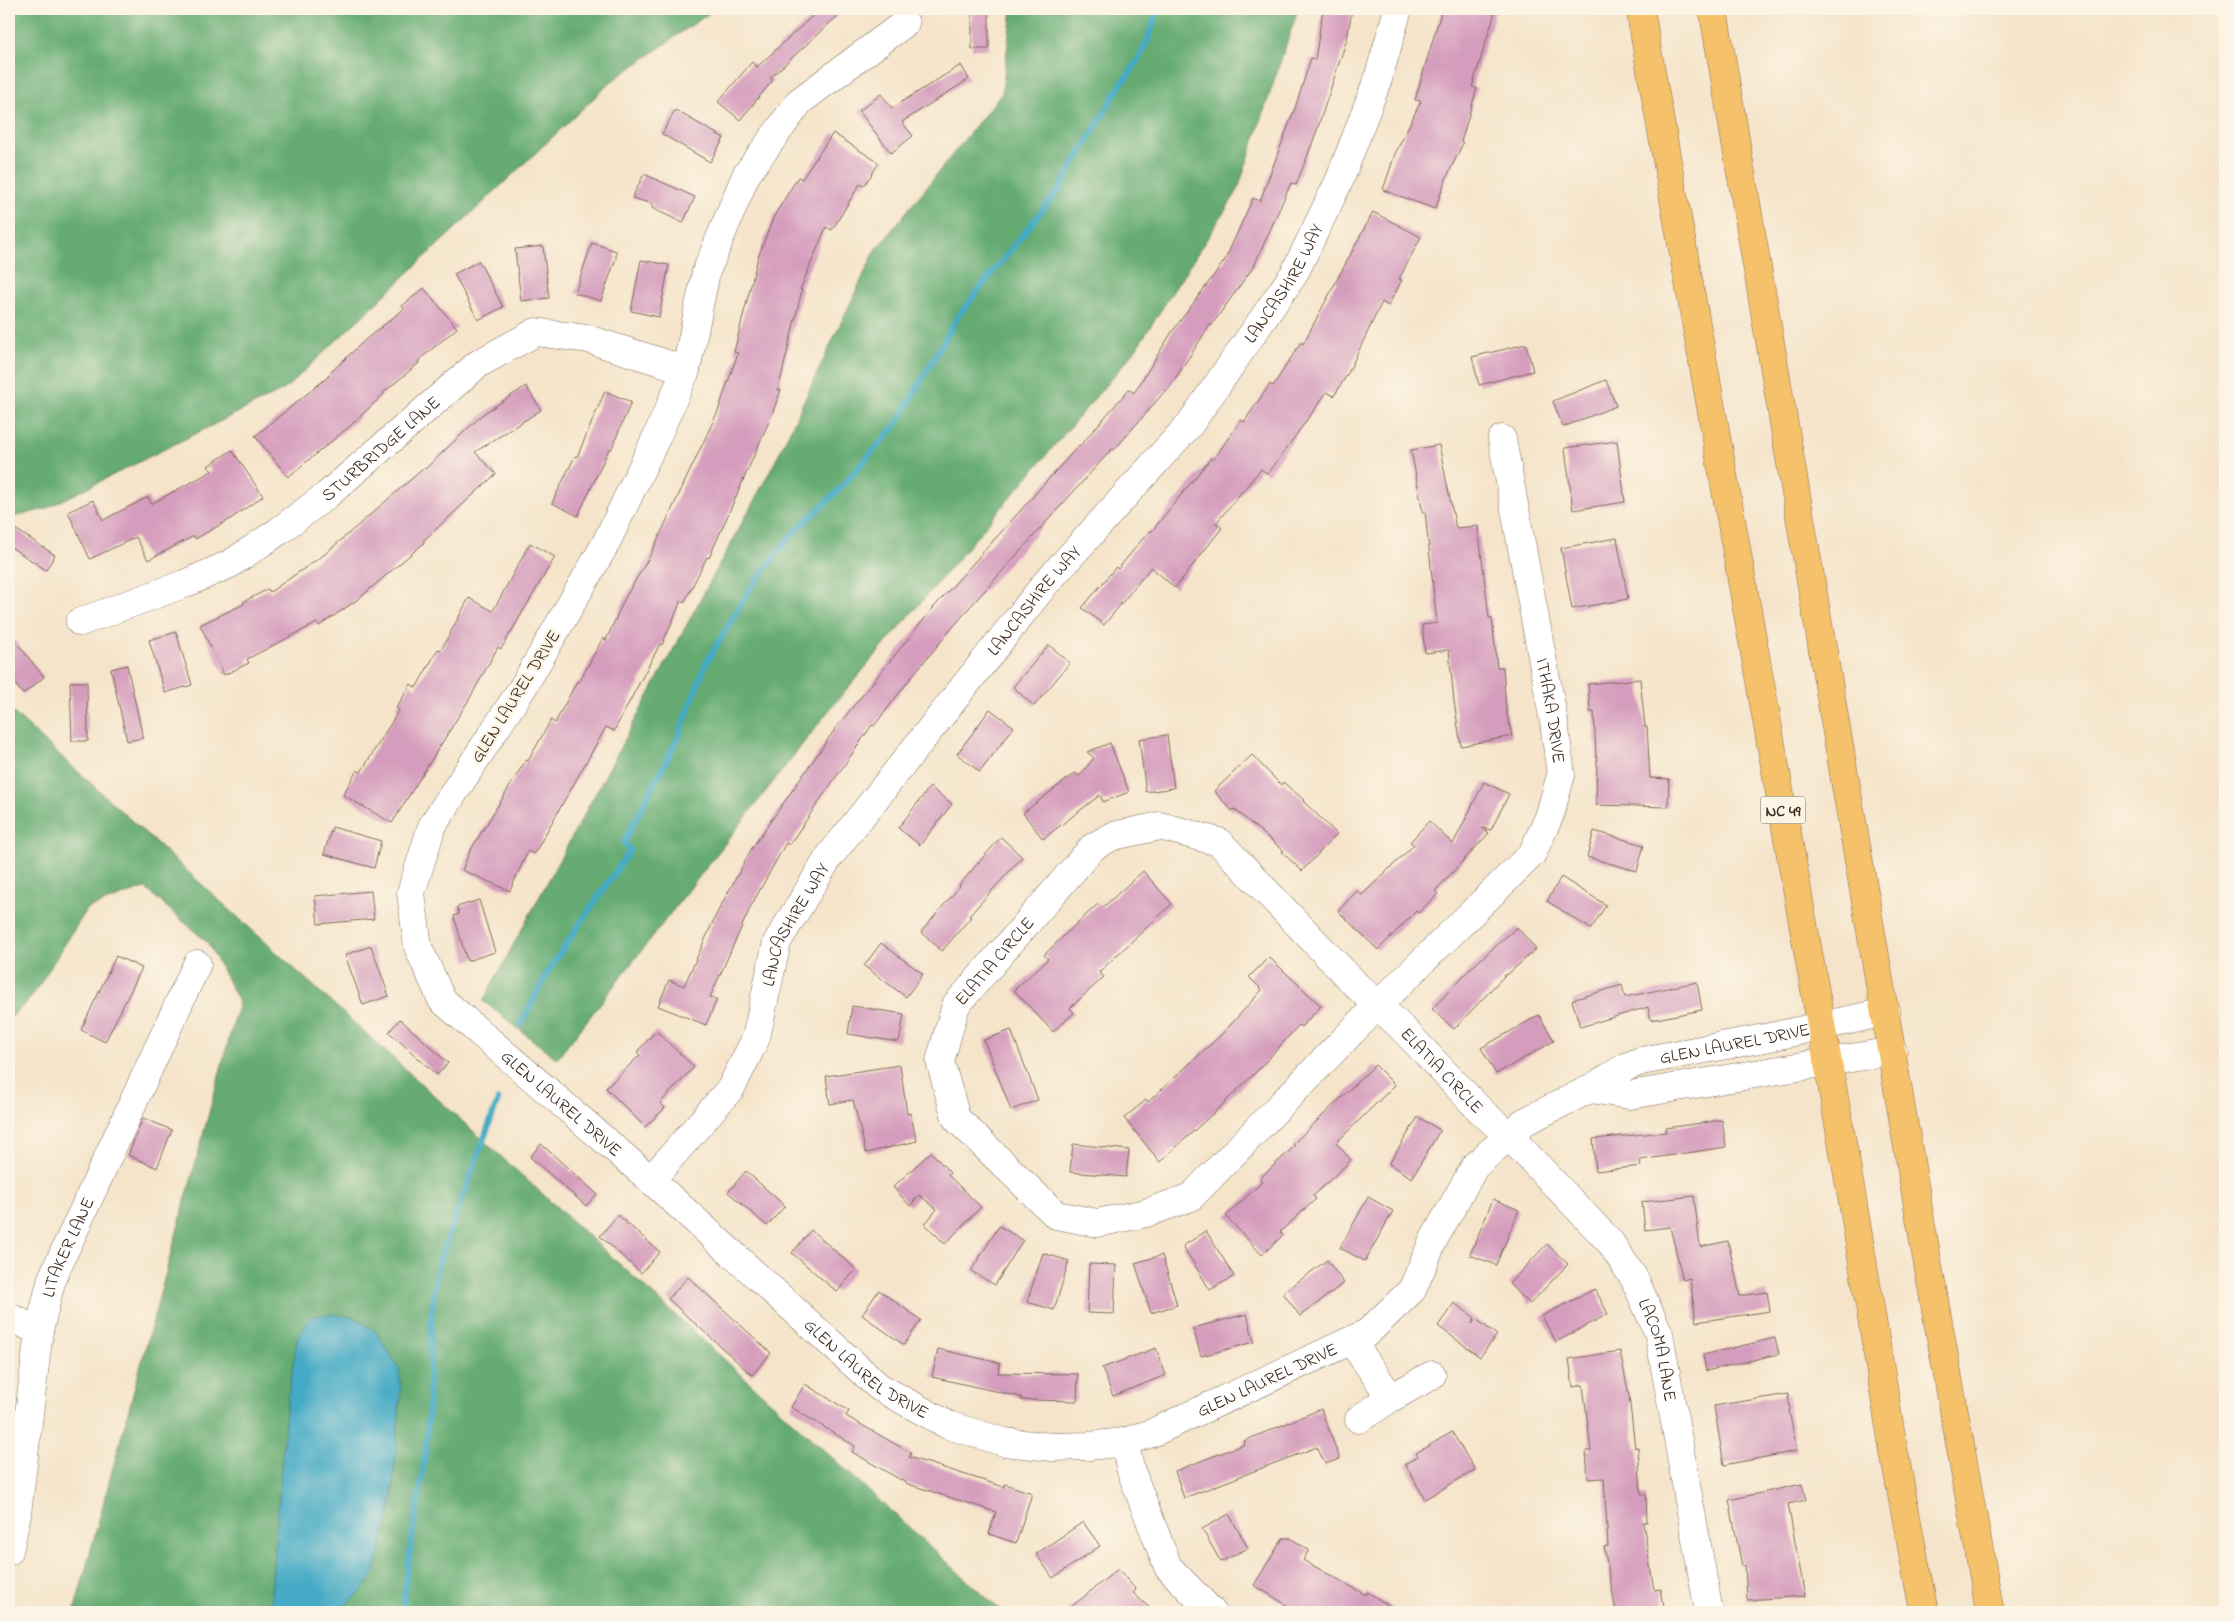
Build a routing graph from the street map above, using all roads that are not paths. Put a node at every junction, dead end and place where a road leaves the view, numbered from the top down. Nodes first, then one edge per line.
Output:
1 (1398, 9) edge
2 (1640, 9) edge
3 (1712, 9) edge
4 (905, 23) dead end
5 (686, 370) junction
6 (1502, 439) dead end
7 (80, 622) dead end
8 (197, 964) dead end
9 (1377, 1006) junction
10 (1886, 1012) junction
11 (1821, 1026) junction
12 (1893, 1051) junction
13 (1828, 1062) junction
14 (1590, 1089) junction
15 (1508, 1135) junction
16 (651, 1180) junction
17 (9, 1317) edge
18 (40, 1331) junction
19 (1351, 1340) junction
20 (1432, 1375) dead end
21 (1391, 1398) junction
22 (1359, 1419) dead end
23 (1124, 1442) junction
24 (9, 1551) edge
25 (1212, 1612) edge
26 (1708, 1612) edge
27 (1924, 1612) edge
28 (1990, 1612) edge

1 - 16 street, LANCASHIRE WAY
2 - 11 highway, NC 49
3 - 10 highway
4 - 5 street, GLEN LAUREL DRIVE
5 - 7 street, STURBRIDGE LANE
5 - 16 street, GLEN LAUREL DRIVE
6 - 9 street, ITHAKA DRIVE
8 - 18 street, LITAKER LANE
9 - 9 street, ELATIA CIRCLE
9 - 15 street, ELATIA CIRCLE
10 - 11 street, GLEN LAUREL DRIVE
10 - 12 highway
11 - 13 highway, NC 49
11 - 14 street, GLEN LAUREL DRIVE
12 - 13 street, GLEN LAUREL DRIVE
12 - 28 highway
13 - 14 street, GLEN LAUREL DRIVE
13 - 27 highway, NC 49
14 - 15 street, GLEN LAUREL DRIVE
15 - 19 street, GLEN LAUREL DRIVE
15 - 26 street, LACOMA LANE
16 - 23 street, GLEN LAUREL DRIVE
17 - 18 street
18 - 24 street, LITAKER LANE
19 - 21 street
19 - 23 street, GLEN LAUREL DRIVE
20 - 21 street
21 - 22 street
23 - 25 street

